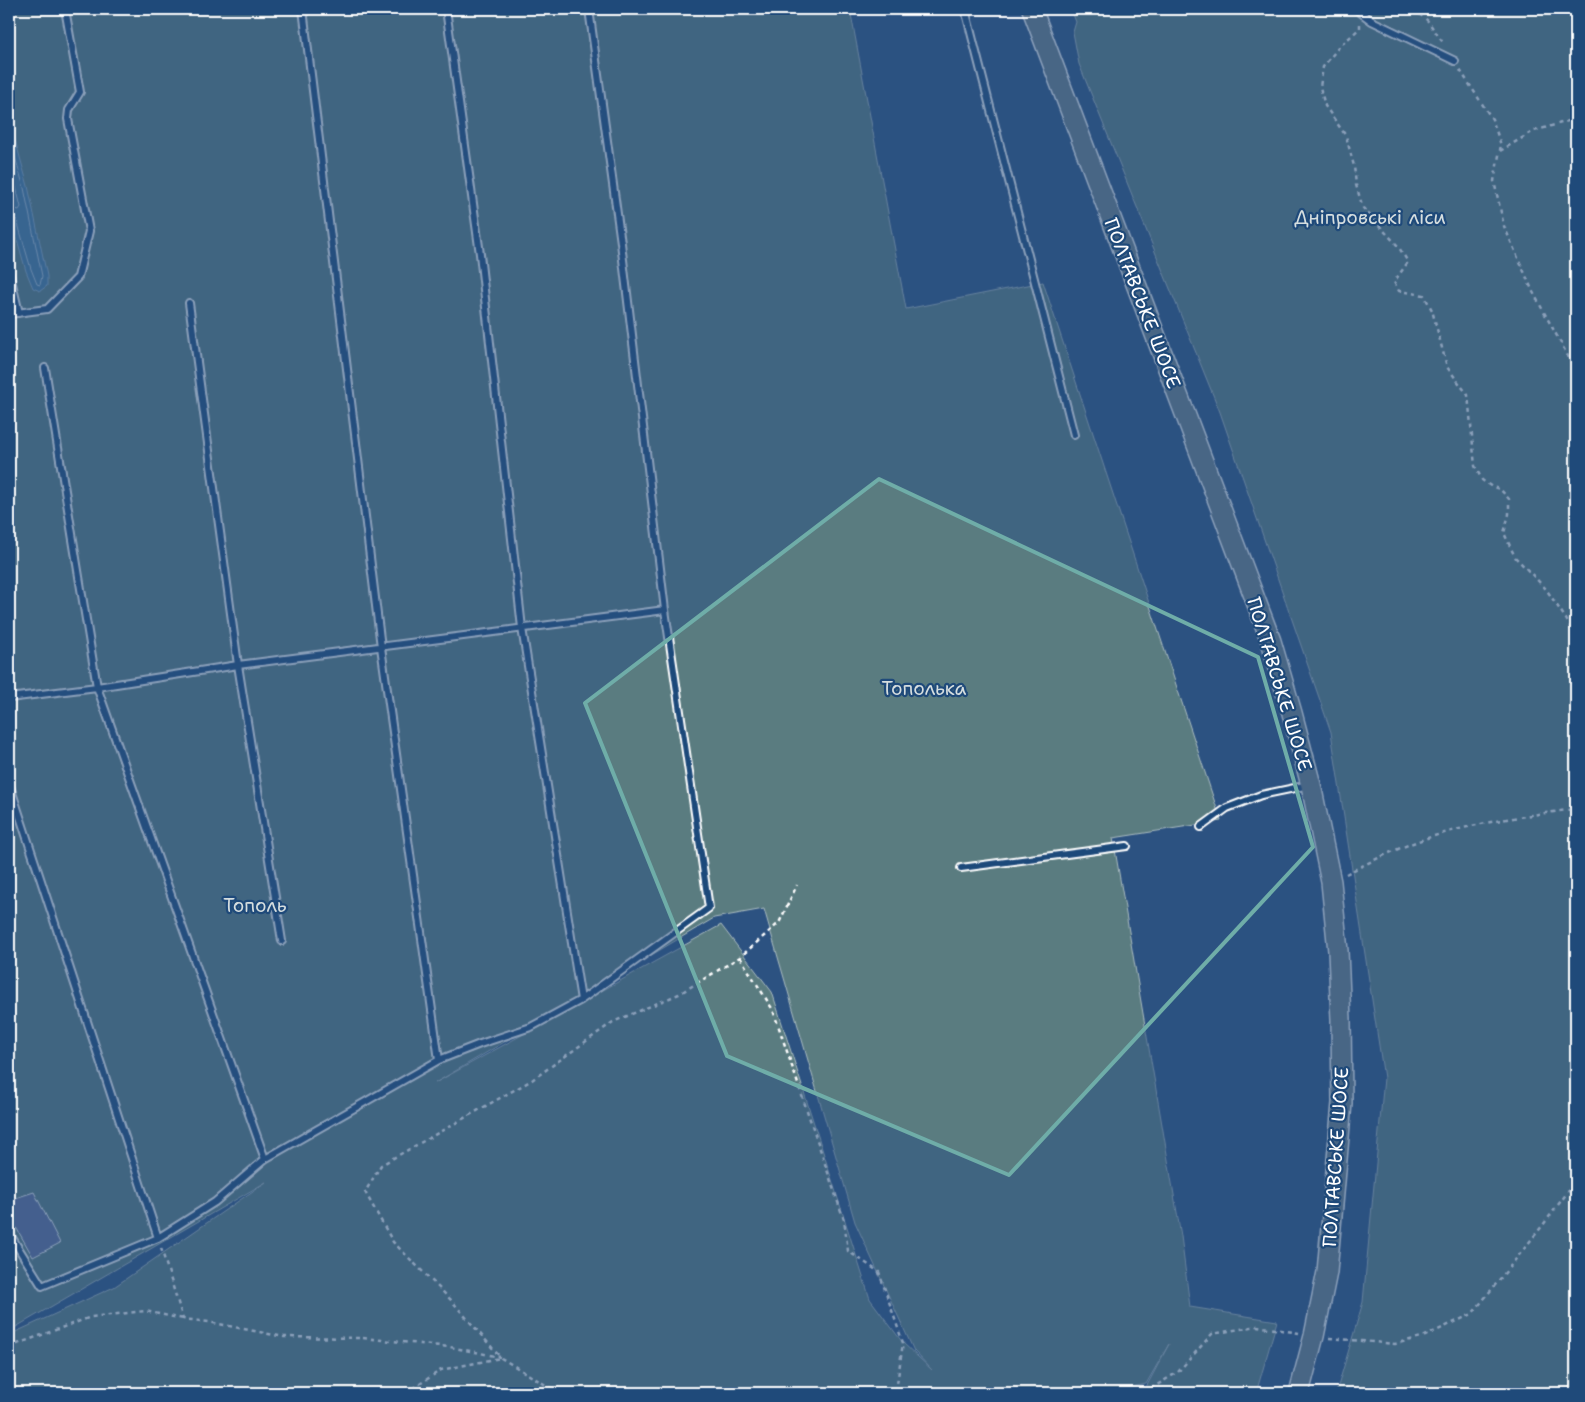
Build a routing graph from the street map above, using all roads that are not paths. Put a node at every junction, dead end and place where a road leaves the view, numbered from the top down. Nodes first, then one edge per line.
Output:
1 (65, 9) edge
2 (303, 9) edge
3 (446, 9) edge
4 (590, 9) edge
5 (965, 9) edge
6 (1032, 9) edge
7 (1356, 9) edge
8 (1455, 61) road end
9 (9, 271) edge
10 (189, 303) dead end
11 (19, 313) junction
12 (9, 314) edge
13 (45, 368) dead end
14 (1074, 436) dead end
15 (665, 610) junction
16 (522, 628) junction
17 (381, 647) junction
18 (238, 665) junction
19 (97, 687) junction
20 (9, 698) edge
21 (9, 783) edge
22 (1311, 785) junction
23 (1201, 827) dead end
24 (1127, 846) dead end
25 (960, 868) dead end
26 (282, 941) dead end
27 (581, 1000) junction
28 (439, 1060) junction
29 (265, 1159) junction
30 (9, 1233) edge
31 (158, 1238) junction
32 (1299, 1393) edge

1 - 11 lane
2 - 17 lane
3 - 16 lane
4 - 15 lane
5 - 14 lane
6 - 22 main road, ПОЛТАВСЬКЕ ШОСЕ
7 - 8 lane
9 - 11 lane
10 - 18 lane
11 - 12 lane
13 - 19 lane
15 - 16 lane
15 - 27 lane
16 - 17 lane
16 - 27 lane
17 - 18 lane
17 - 28 lane
18 - 19 lane
18 - 26 lane
19 - 20 lane
19 - 29 lane
21 - 31 lane
22 - 23 lane
22 - 32 main road, ПОЛТАВСЬКЕ ШОСЕ
24 - 25 lane
27 - 28 lane
28 - 29 lane
29 - 31 lane
30 - 31 lane

